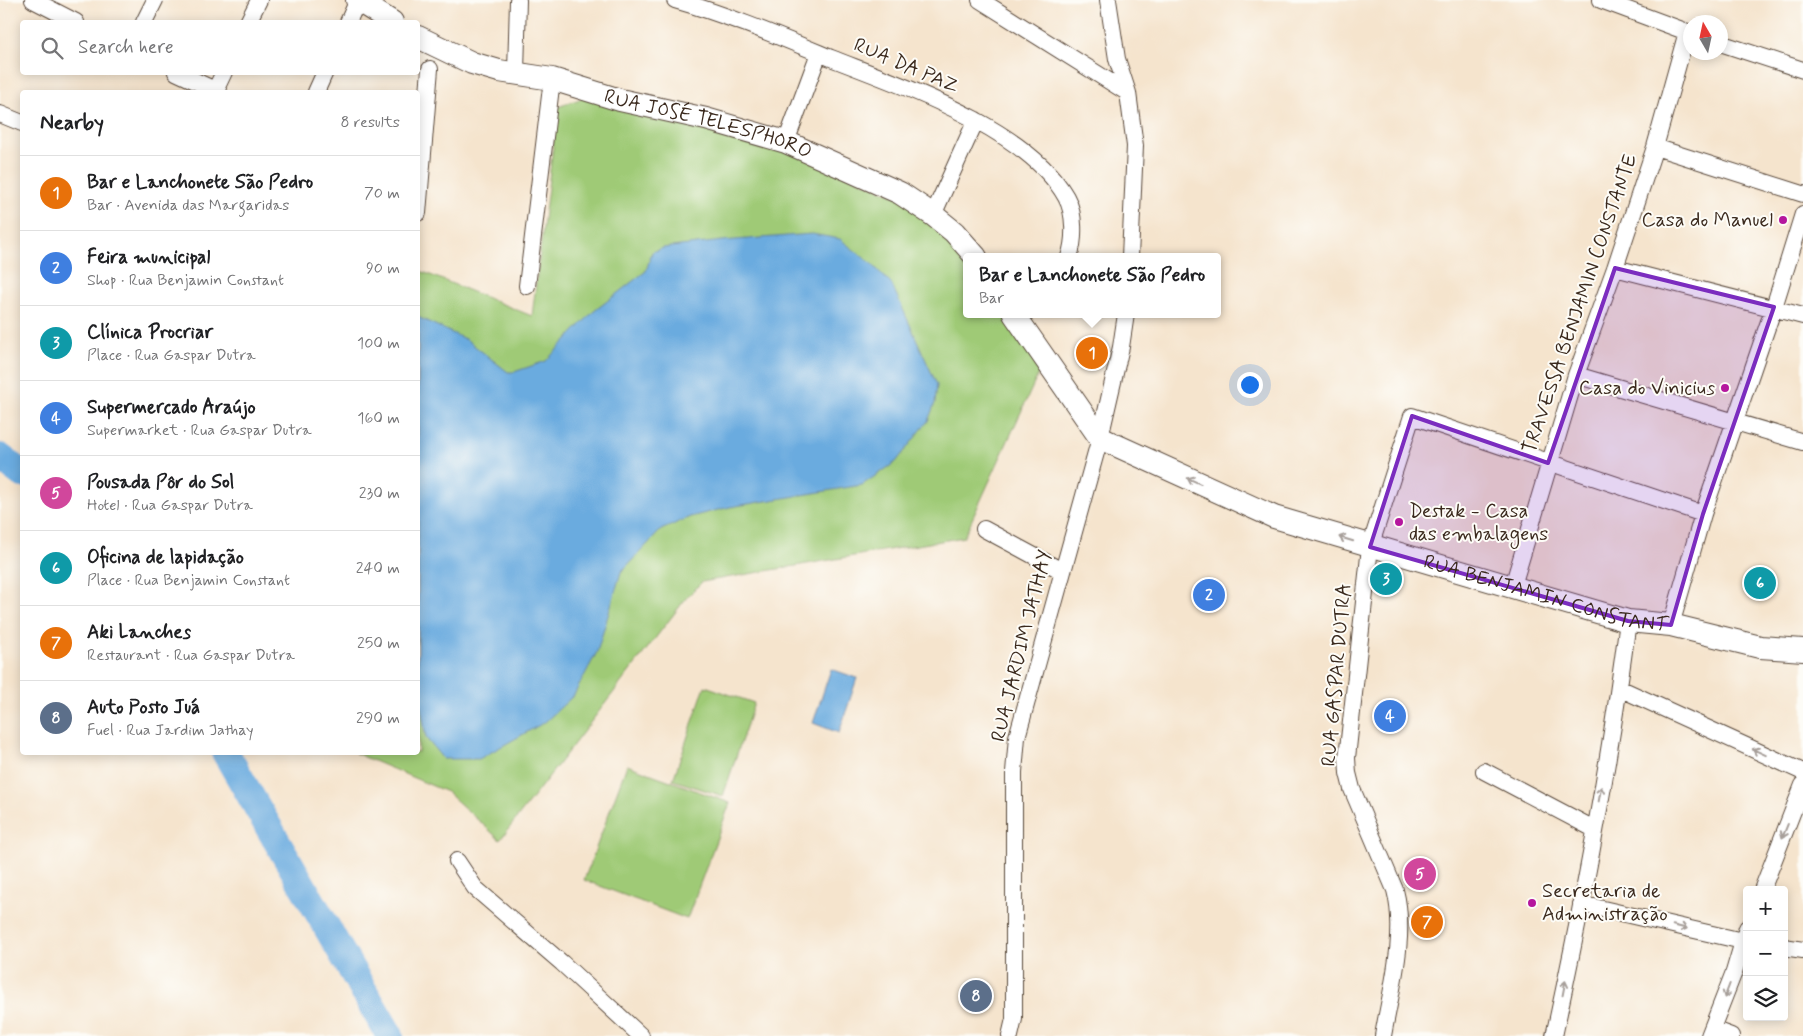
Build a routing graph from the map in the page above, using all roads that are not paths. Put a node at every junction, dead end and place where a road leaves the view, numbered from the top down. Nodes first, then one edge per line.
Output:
1 (33, 0) edge
2 (155, 0) edge
3 (259, 0) edge
4 (358, 0) edge
5 (518, 0) edge
6 (675, 0) edge
7 (980, 0) edge
8 (1108, 0) edge
9 (1600, 0) edge
10 (51, 4) edge
11 (73, 20) edge
12 (145, 20) edge
13 (249, 20) edge
14 (349, 20) edge
15 (389, 20) edge
16 (1683, 31) edge
17 (420, 37) edge
18 (1728, 46) edge
19 (439, 47) junction
20 (819, 53) junction
21 (1683, 53) edge
22 (430, 69) junction
23 (1803, 70) edge
24 (516, 72) junction
25 (182, 75) edge
26 (223, 75) edge
27 (324, 75) edge
28 (552, 79) junction
29 (213, 90) edge
30 (218, 90) edge
31 (317, 90) edge
32 (417, 90) edge
33 (1128, 93) junction
34 (0, 114) edge
35 (976, 120) junction
36 (20, 122) edge
37 (786, 142) junction
38 (1655, 147) junction
39 (420, 175) edge
40 (1803, 194) edge
41 (1803, 214) edge
42 (933, 215) junction
43 (972, 253) edge
44 (1069, 253) edge
45 (1130, 253) edge
46 (1615, 268) junction
47 (527, 286) dead end
48 (1774, 307) junction
49 (1803, 316) edge
50 (1018, 318) edge
51 (1125, 318) edge
52 (1576, 375) junction
53 (1734, 422) junction
54 (1100, 438) junction
55 (1803, 442) edge
56 (1548, 463) junction
57 (1703, 514) junction
58 (984, 529) dead end
59 (1370, 547) junction
60 (1062, 571) junction
61 (1512, 589) junction
62 (1628, 621) junction
63 (1672, 625) junction
64 (1803, 650) edge
65 (1619, 688) junction
66 (1484, 771) dead end
67 (1803, 772) edge
68 (1803, 785) edge
69 (1594, 829) junction
70 (457, 861) dead end
71 (1764, 886) edge
72 (1581, 904) junction
73 (1743, 937) edge
74 (1743, 943) edge
75 (1788, 948) edge
76 (1803, 950) edge
77 (1014, 1019) junction
78 (1711, 1033) edge
79 (641, 1036) edge
80 (1010, 1036) edge
81 (1019, 1036) edge
82 (1383, 1036) edge
83 (1554, 1036) edge
84 (1731, 1036) edge

1 - 10 street
2 - 12 street
3 - 13 street
4 - 14 street
4 - 15 street
5 - 24 street
6 - 20 street, RUA DA PAZ
7 - 33 street
8 - 33 street
9 - 16 street
10 - 11 street
17 - 19 street, RUA JOSÉ TELESPHORO
18 - 23 street
19 - 22 street
19 - 24 street, RUA JOSÉ TELESPHORO
20 - 35 street, RUA DA PAZ
20 - 37 street
21 - 38 street, TRAVESSA BENJAMIN CONSTANTE
22 - 32 street
22 - 39 street
24 - 28 street, RUA JOSÉ TELESPHORO
25 - 29 street
26 - 30 street
27 - 31 street
28 - 37 street, RUA JOSÉ TELESPHORO
28 - 47 street
33 - 45 street
34 - 36 street
35 - 42 street
35 - 44 street, RUA DA PAZ
37 - 42 street, RUA JOSÉ TELESPHORO
38 - 40 street
38 - 46 street, TRAVESSA BENJAMIN CONSTANTE
41 - 48 street
42 - 43 street, RUA JOSÉ TELESPHORO
46 - 48 street
46 - 52 street, TRAVESSA BENJAMIN CONSTANTE
48 - 49 street
48 - 53 street
50 - 54 street
51 - 54 street, RUA JARDIM JATHAY
52 - 53 street
52 - 56 street, TRAVESSA BENJAMIN CONSTANTE
53 - 55 street
53 - 57 street
59 -> 54 street, RUA BENJAMIN CONSTANT
54 - 60 street, RUA JARDIM JATHAY
56 - 57 street
56 - 59 street, RUA GASPAR DUTRA
56 - 61 street, TRAVESSA BENJAMIN CONSTANTE
57 - 63 street
58 - 60 street
59 - 61 street, RUA BENJAMIN CONSTANT
59 - 82 street, RUA GASPAR DUTRA
60 - 77 street, RUA JARDIM JATHAY
61 - 62 street, RUA BENJAMIN CONSTANT
62 - 63 street, RUA BENJAMIN CONSTANT
62 - 65 street
63 - 64 street, RUA BENJAMIN CONSTANT
67 -> 65 street
69 -> 65 street
66 - 69 street
68 -> 71 street
69 - 72 street
70 - 79 street
72 -> 73 street
83 -> 72 street
74 -> 78 street
75 - 76 street
77 - 80 street, RUA JARDIM JATHAY
77 - 81 street, RUA JARDIM JATHAY
78 - 84 street

